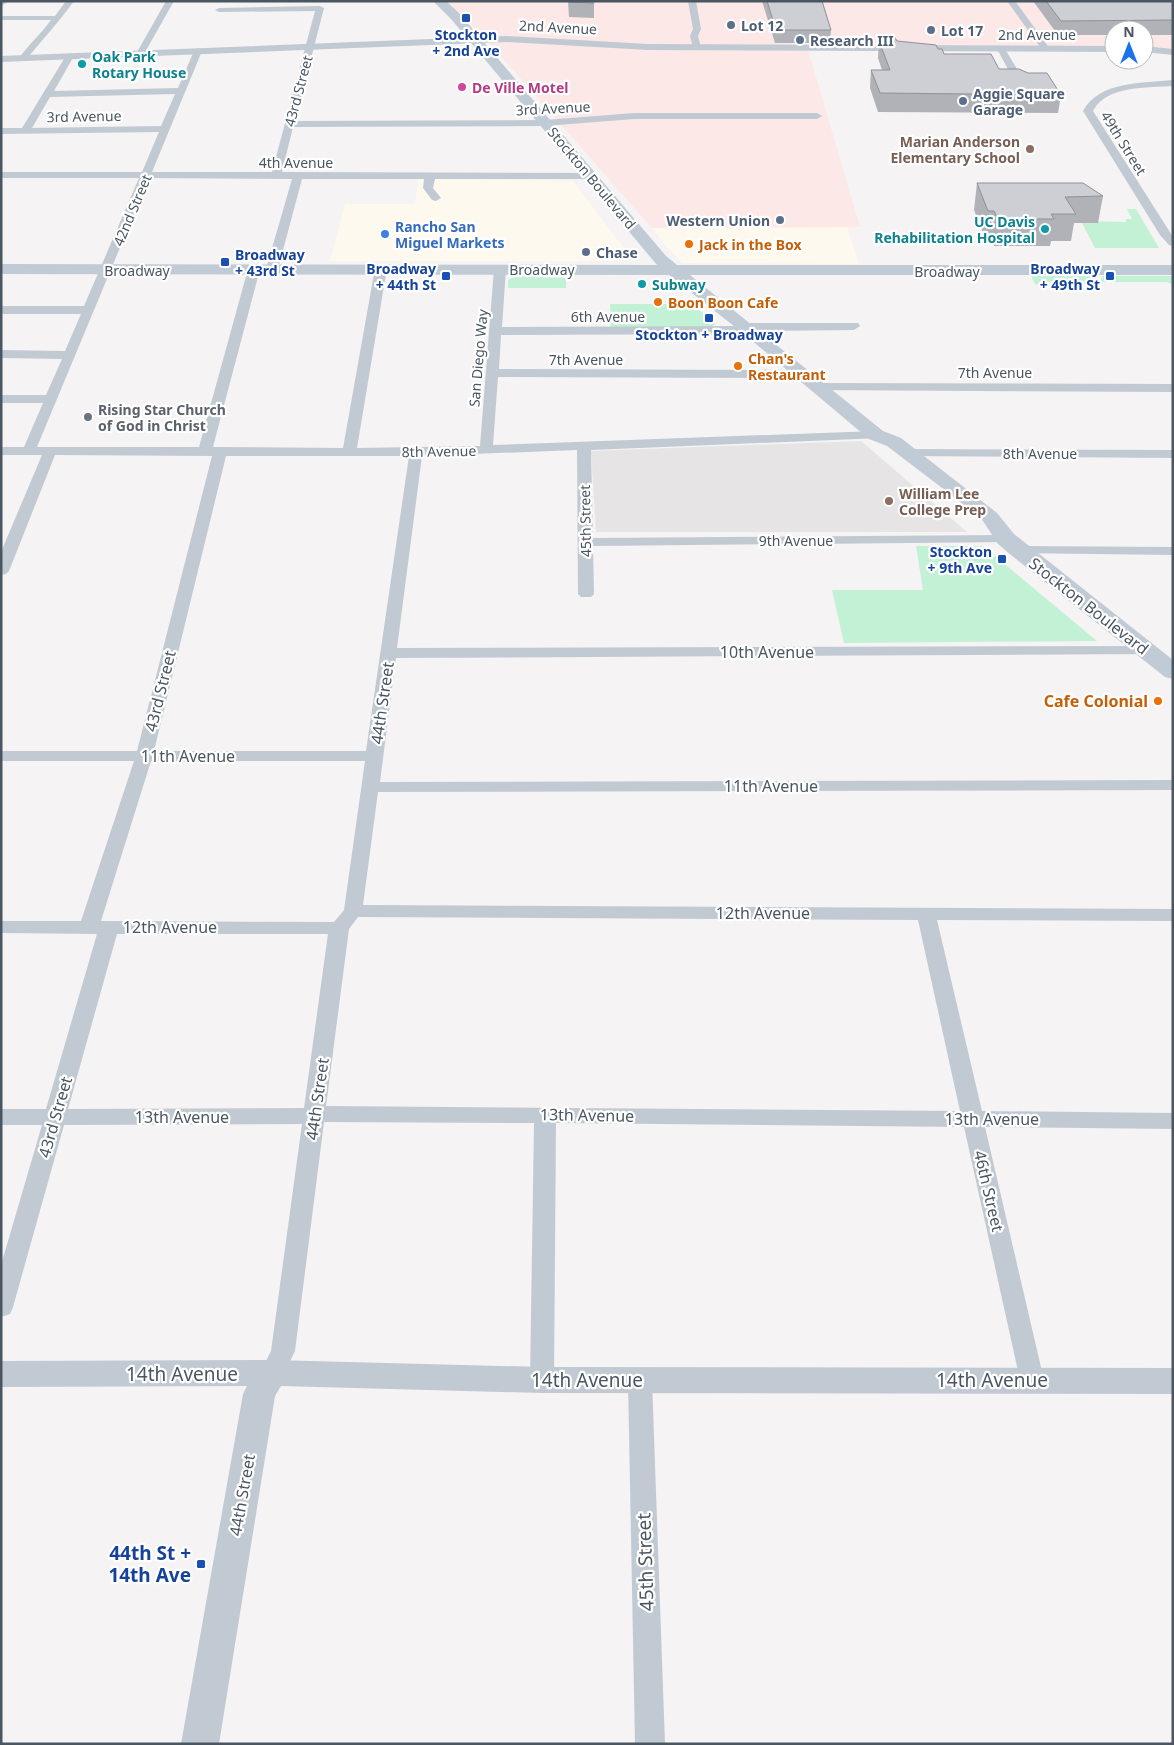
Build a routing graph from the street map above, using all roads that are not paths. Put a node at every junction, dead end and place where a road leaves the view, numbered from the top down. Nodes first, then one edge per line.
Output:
1 (5, 1) edge
2 (70, 1) edge
3 (170, 1) edge
4 (439, 1) edge
5 (692, 1) edge
6 (1001, 1) edge
7 (1011, 1) edge
8 (1, 4) edge
9 (269, 5) edge
10 (219, 10) dead end
11 (1, 18) edge
12 (57, 18) junction
13 (476, 40) junction
14 (310, 47) junction
15 (697, 47) junction
16 (1001, 49) junction
17 (1033, 49) junction
18 (1046, 49) junction
19 (1104, 49) edge
20 (1154, 50) edge
21 (198, 51) junction
22 (1173, 52) edge
23 (140, 54) junction
24 (70, 56) junction
25 (23, 58) junction
26 (2, 60) edge
27 (1173, 83) edge
28 (1021, 84) edge
29 (182, 91) junction
30 (47, 94) junction
31 (817, 116) dead end
32 (545, 123) junction
33 (290, 124) junction
34 (166, 129) junction
35 (1, 131) edge
36 (25, 131) junction
37 (1, 175) edge
38 (146, 175) junction
39 (276, 175) junction
40 (298, 175) junction
41 (430, 176) junction
42 (590, 176) junction
43 (436, 198) dead end
44 (1173, 242) edge
45 (272, 268) junction
46 (381, 268) junction
47 (1, 269) edge
48 (254, 269) junction
49 (500, 269) junction
50 (672, 269) junction
51 (107, 270) junction
52 (1173, 270) edge
53 (1, 310) edge
54 (88, 310) junction
55 (854, 326) dead end
56 (747, 329) junction
57 (496, 331) junction
58 (1, 354) edge
59 (70, 355) junction
60 (492, 374) junction
61 (801, 374) junction
62 (816, 386) junction
63 (1173, 388) edge
64 (1, 399) edge
65 (51, 399) junction
66 (876, 435) junction
67 (584, 447) junction
68 (486, 450) junction
69 (1, 451) edge
70 (30, 451) junction
71 (50, 452) junction
72 (212, 452) junction
73 (349, 452) junction
74 (416, 452) junction
75 (906, 452) junction
76 (1173, 454) edge
77 (585, 542) junction
78 (1013, 544) junction
79 (1173, 551) edge
80 (1, 571) edge
81 (586, 594) dead end
82 (1146, 651) junction
83 (388, 653) junction
84 (1171, 670) edge
85 (1, 756) edge
86 (144, 756) junction
87 (374, 756) junction
88 (1173, 785) edge
89 (370, 787) junction
90 (353, 911) junction
91 (926, 914) junction
92 (1173, 915) edge
93 (1, 927) edge
94 (99, 927) junction
95 (339, 928) junction
96 (315, 1115) junction
97 (545, 1115) junction
98 (1, 1116) edge
99 (55, 1117) junction
100 (972, 1119) junction
101 (1173, 1121) edge
102 (1, 1307) edge
103 (272, 1373) junction
104 (1, 1374) edge
105 (542, 1380) junction
106 (640, 1380) junction
107 (1032, 1380) junction
108 (1173, 1381) edge
109 (200, 1744) edge
110 (650, 1744) edge

1 - 8 street
2 - 12 street
3 - 23 street
4 - 13 main road, Stockton Boulevard
5 - 15 street
6 - 17 street
7 - 18 street
9 - 10 street
9 - 14 street, 43rd Street
11 - 12 street
12 - 25 street
13 - 14 street, 2nd Avenue
13 - 15 street, 2nd Avenue
13 - 32 main road, Stockton Boulevard
14 - 21 street, 2nd Avenue
14 - 33 street, 43rd Street
15 - 16 street, 2nd Avenue
16 - 17 street, 2nd Avenue
16 - 28 street
17 - 18 street, 2nd Avenue
18 - 19 street, 2nd Avenue
20 - 22 street
21 - 23 street, 2nd Avenue
21 - 29 street, 42nd Street
23 - 24 street, 2nd Avenue
24 - 25 street, 2nd Avenue
24 - 30 street
25 - 26 street, 2nd Avenue
27 - 44 street, 49th Street
29 - 30 street
29 - 34 street, 42nd Street
30 - 36 street
31 - 32 street, 3rd Avenue
32 - 33 street, 3rd Avenue
32 - 42 main road, Stockton Boulevard
33 - 39 street, 43rd Street
34 - 36 street, 3rd Avenue
34 - 38 street, 42nd Street
35 - 36 street, 3rd Avenue
37 - 38 street, 4th Avenue
38 - 39 street, 4th Avenue
38 - 51 street, 42nd Street
39 - 40 street, 4th Avenue
40 - 41 street, 4th Avenue
40 - 45 street
41 - 42 street, 4th Avenue
41 - 43 street
42 - 50 main road, Stockton Boulevard
45 - 46 main road, Broadway
45 - 48 main road, Broadway
46 - 49 main road, Broadway
46 - 73 street
47 - 51 main road, Broadway
48 - 51 main road, Broadway
48 - 72 street, 43rd Street
49 - 50 main road, Broadway
49 - 57 street, San Diego Way
50 - 52 main road, Broadway
50 - 56 main road, Stockton Boulevard
51 - 54 street, 42nd Street
53 - 54 street
54 - 59 street, 42nd Street
55 - 56 street, 6th Avenue
56 - 57 street, 6th Avenue
56 - 61 main road, Stockton Boulevard
57 - 60 street, San Diego Way
58 - 59 street
59 - 65 street, 42nd Street
60 - 61 street, 7th Avenue
60 - 68 street, San Diego Way
61 - 62 main road, Stockton Boulevard
62 - 63 street, 7th Avenue
62 - 66 main road, Stockton Boulevard
64 - 65 street
65 - 70 street, 42nd Street
66 - 67 street, 8th Avenue
66 - 75 main road, Stockton Boulevard
66 - 78 main road, Stockton Boulevard
67 - 68 street, 8th Avenue
67 - 77 street, 45th Street
68 - 74 street, 8th Avenue
69 - 70 street, 8th Avenue
70 - 71 street, 8th Avenue
71 - 72 street, 8th Avenue
71 - 80 street
72 - 73 street, 8th Avenue
72 - 86 street, 43rd Street
73 - 74 street, 8th Avenue
74 - 83 street, 44th Street
75 - 76 street, 8th Avenue
75 - 78 main road, Stockton Boulevard
77 - 78 street, 9th Avenue
77 - 81 street, 45th Street
78 - 79 street, 9th Avenue
78 - 82 main road, Stockton Boulevard
82 - 83 street, 10th Avenue
82 - 84 main road, Stockton Boulevard
83 - 87 street, 44th Street
85 - 86 street, 11th Avenue
86 - 87 street, 11th Avenue
86 - 94 street, 43rd Street
87 - 89 street, 44th Street
88 - 89 street, 11th Avenue
89 - 90 street, 44th Street
90 - 91 street, 12th Avenue
90 - 95 street
91 - 92 street, 12th Avenue
91 - 100 street, 46th Street
93 - 94 street, 12th Avenue
94 - 95 street, 12th Avenue
94 - 99 street, 43rd Street
95 - 96 street, 44th Street
96 - 97 street, 13th Avenue
96 - 99 street, 13th Avenue
96 - 103 street, 44th Street
97 - 100 street, 13th Avenue
97 - 105 street
98 - 99 street, 13th Avenue
99 - 102 street, 43rd Street
100 - 101 street, 13th Avenue
100 - 107 street, 46th Street
103 - 104 street, 14th Avenue
103 - 105 street, 14th Avenue
103 - 109 street, 44th Street
105 - 106 street, 14th Avenue
106 - 107 street, 14th Avenue
106 - 110 street, 45th Street
107 - 108 street, 14th Avenue

